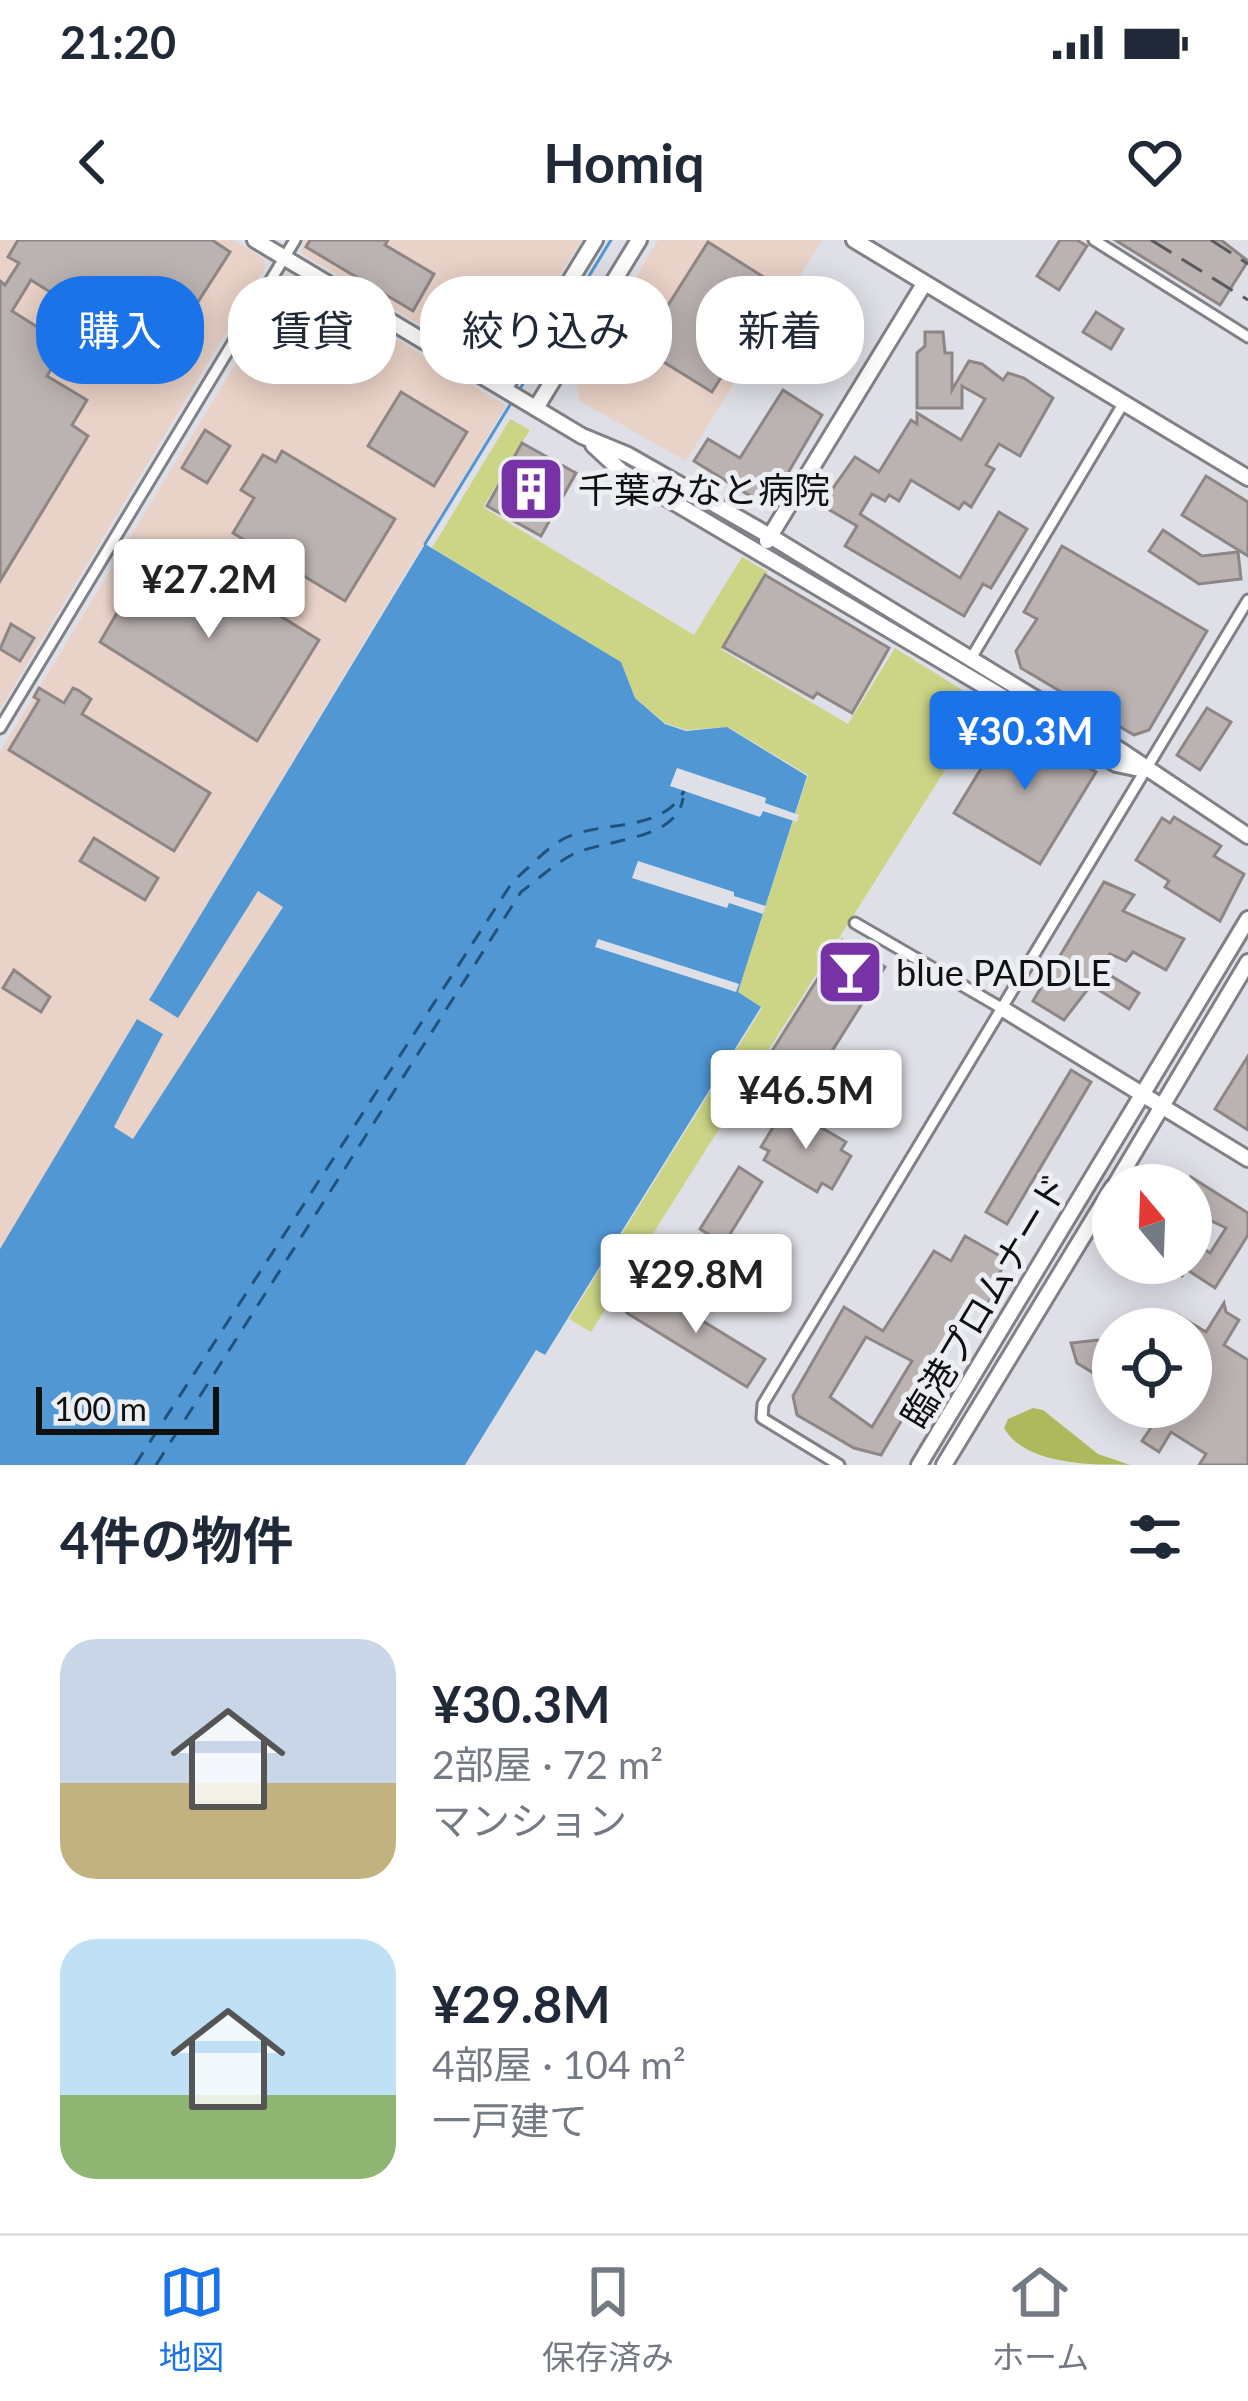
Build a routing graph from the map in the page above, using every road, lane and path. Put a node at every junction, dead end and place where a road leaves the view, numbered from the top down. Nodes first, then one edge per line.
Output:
1 (255, 240) edge
2 (295, 240) edge
3 (595, 240) edge
4 (639, 240) edge
5 (854, 240) edge
6 (1094, 240) edge
7 (284, 258) junction
8 (924, 284) junction
9 (1248, 337) edge
10 (506, 390) junction
11 (530, 404) junction
12 (1124, 404) junction
13 (582, 436) junction
14 (1248, 478) edge
15 (770, 536) junction
16 (760, 551) junction
17 (1248, 600) edge
18 (970, 660) junction
19 (0, 728) edge
20 (1145, 770) junction
21 (1248, 836) edge
22 (1248, 919) edge
23 (855, 923) dead end
24 (1248, 962) edge
25 (1003, 1009) junction
26 (1144, 1094) junction
27 (1162, 1107) junction
28 (1248, 1160) edge
29 (1127, 1164) edge
30 (1092, 1222) edge
31 (839, 1465) edge
32 (919, 1465) edge
33 (944, 1465) edge

1 - 7 street
2 - 7 street
3 - 10 street
4 - 11 street
5 - 8 street
6 - 9 street
7 - 10 street
7 - 19 street
8 - 12 street
8 - 15 street
10 - 11 street
11 - 13 street
12 - 14 street
12 - 18 street
13 - 15 street
13 - 16 street
15 - 16 street
15 - 18 street
16 - 20 street
17 - 20 street
18 - 20 street
20 - 21 street
20 - 25 street
22 - 26 street, 臨港プロムナード
23 - 25 street
24 - 27 street, 臨港プロムナード
25 - 26 street
25 - 31 street
26 - 27 street
26 - 32 street, 臨港プロムナード
27 - 28 street
27 - 29 street, 臨港プロムナード
30 - 33 street, 臨港プロムナード

